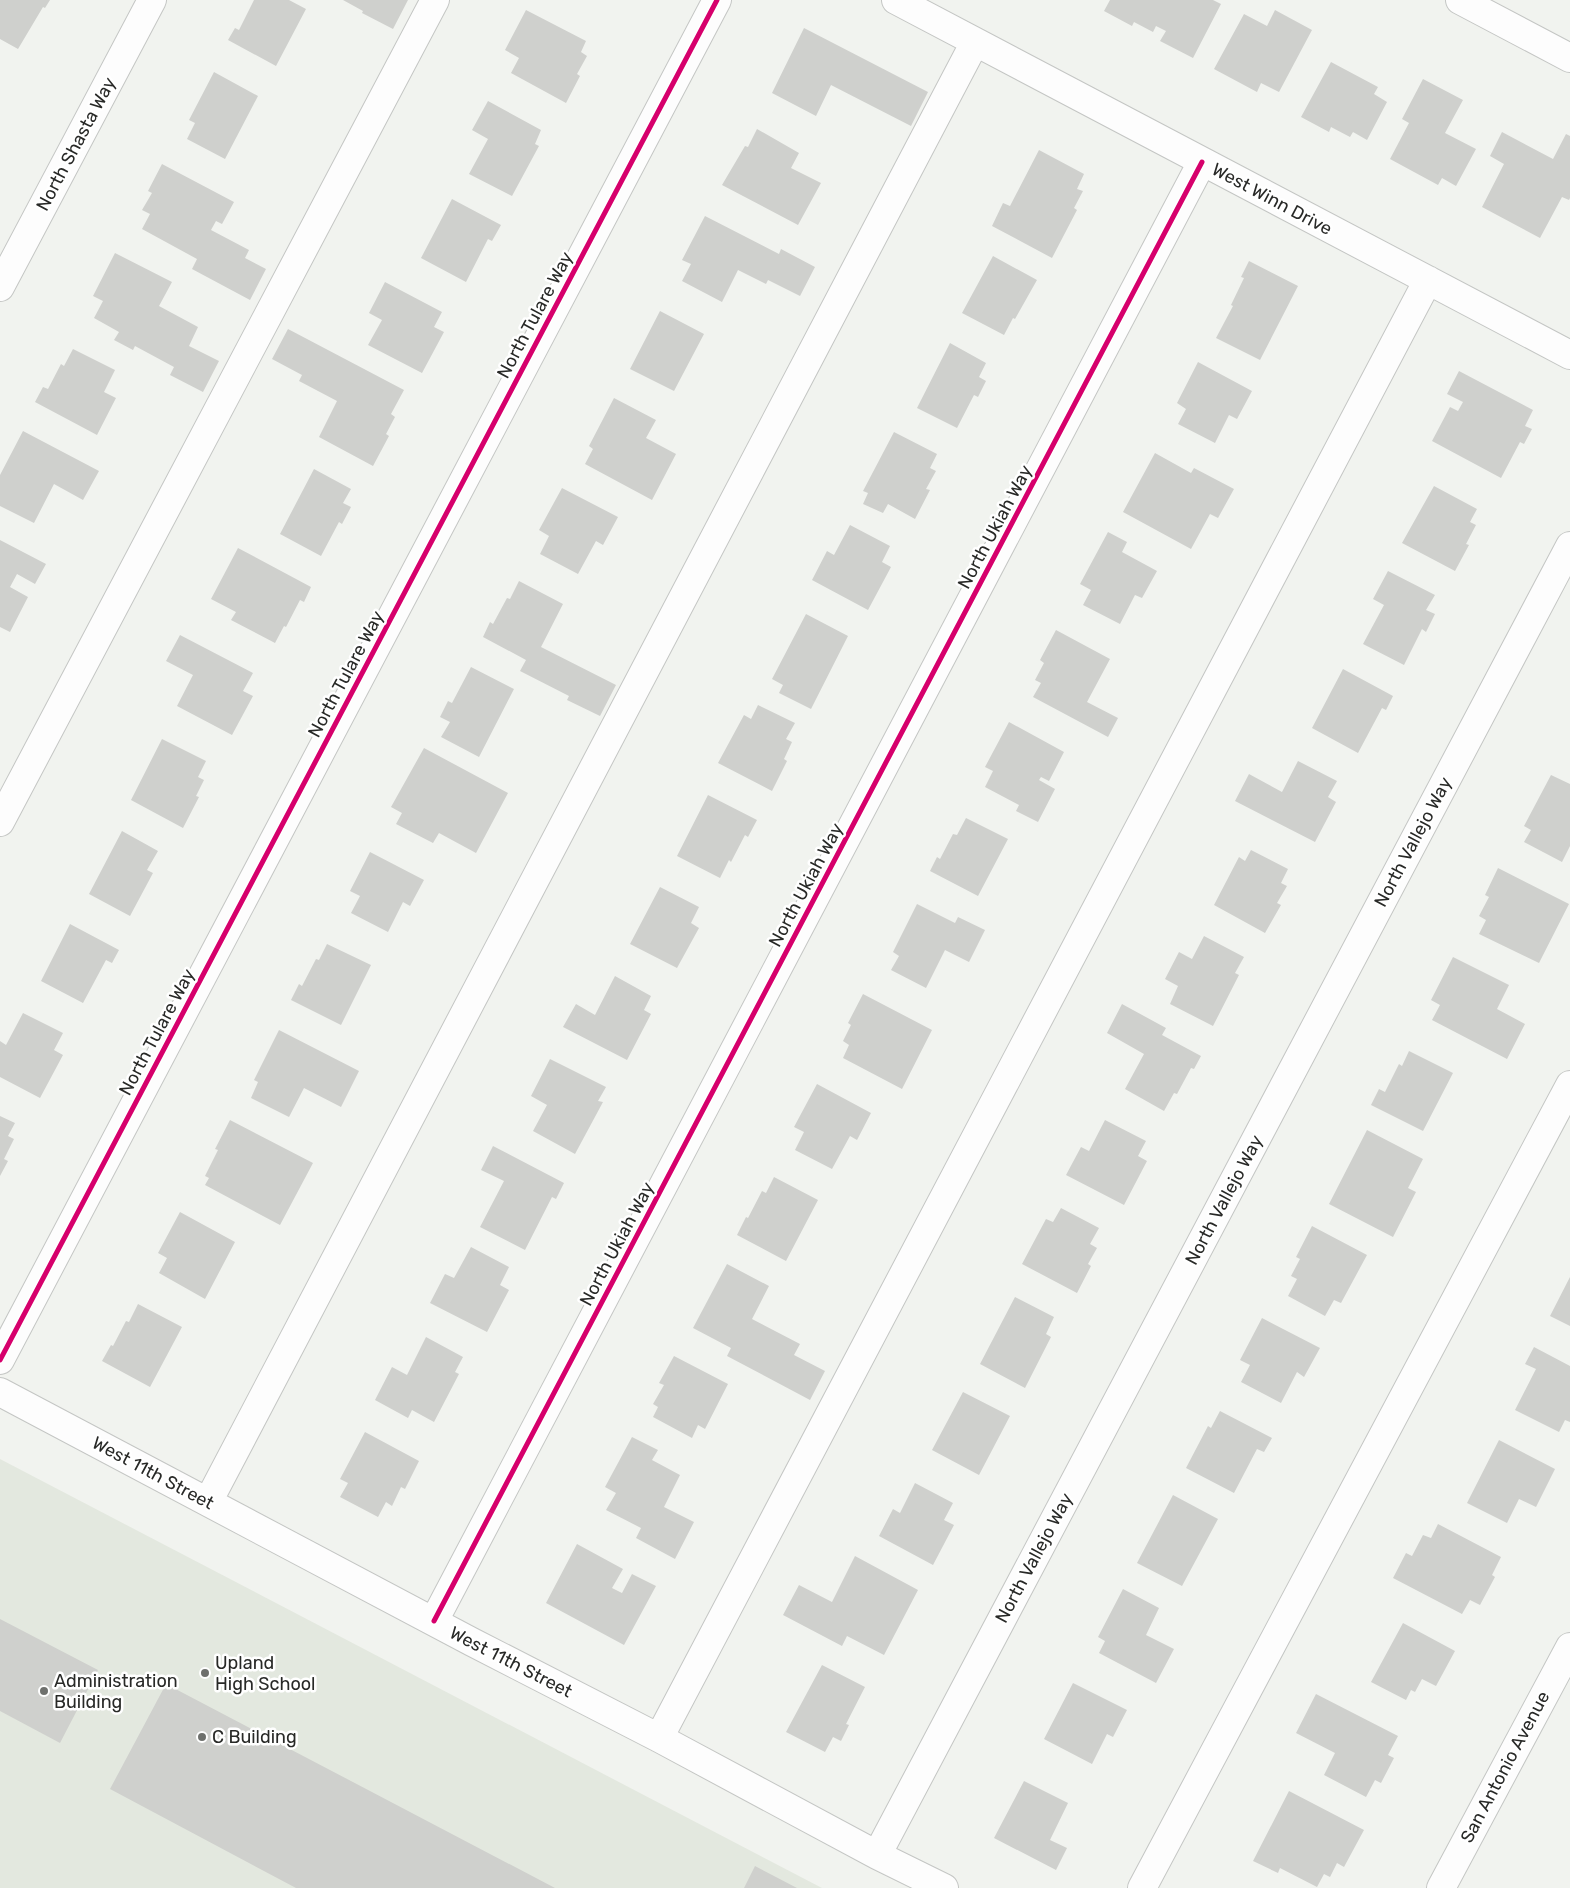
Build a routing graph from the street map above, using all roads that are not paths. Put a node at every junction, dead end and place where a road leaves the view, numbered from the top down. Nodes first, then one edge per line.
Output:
1 (152, 0) edge
2 (435, 0) edge
3 (717, 0) edge
4 (896, 0) edge
5 (1460, 0) edge
6 (975, 42) junction
7 (1570, 58) edge
8 (1202, 162) junction
9 (1428, 280) junction
10 (0, 287) edge
11 (1570, 355) edge
12 (1570, 546) edge
13 (0, 822) edge
14 (1570, 1085) edge
15 (0, 1360) edge
16 (0, 1392) edge
17 (208, 1502) junction
18 (434, 1621) junction
19 (1570, 1646) edge
20 (1562, 1682) edge
21 (659, 1738) junction
22 (877, 1855) junction
23 (944, 1888) edge
24 (1142, 1888) edge
25 (1441, 1888) edge

1 - 10 street, North Shasta Way
2 - 13 street
3 - 15 street, North Tulare Way
4 - 6 street, West Winn Drive
5 - 7 street
6 - 8 street, West Winn Drive
6 - 17 street
8 - 9 street, West Winn Drive
8 - 18 street, North Ukiah Way
9 - 11 street, West Winn Drive
9 - 21 street
12 - 22 street, North Vallejo Way
14 - 24 street
16 - 17 street, West 11th Street
17 - 18 street, West 11th Street
18 - 21 street, West 11th Street
19 - 20 street, San Antonio Avenue
20 - 25 street, San Antonio Avenue
21 - 22 street, West 11th Street
22 - 23 street, West 11th Street

